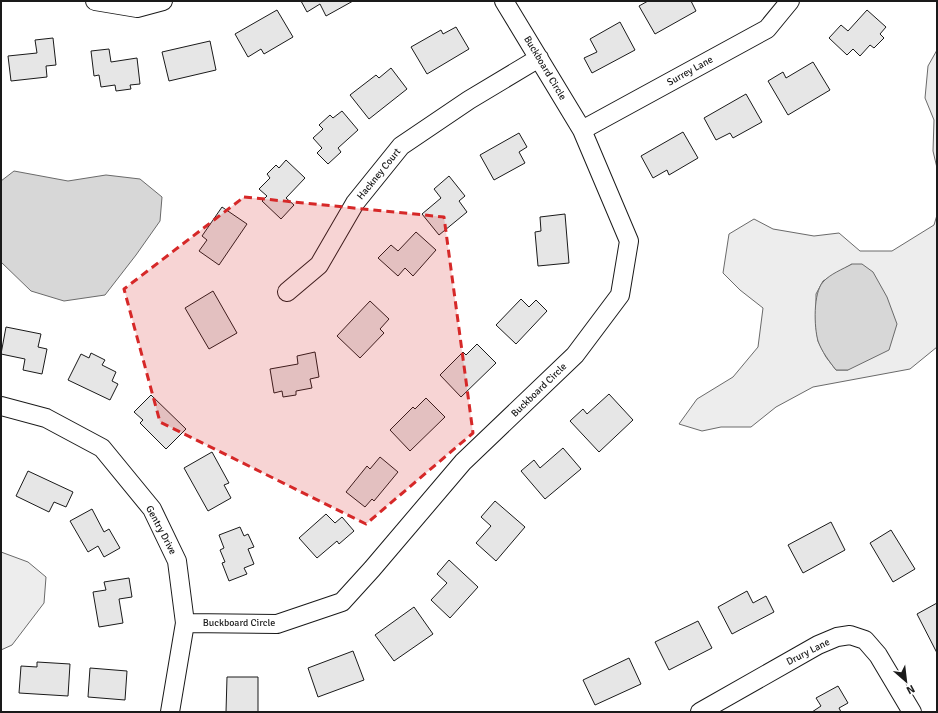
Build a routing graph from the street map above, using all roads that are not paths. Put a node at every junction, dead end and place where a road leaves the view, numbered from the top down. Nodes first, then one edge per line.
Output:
1 (95, 1) edge
2 (163, 1) edge
3 (504, 1) edge
4 (790, 1) edge
5 (539, 58) junction
6 (582, 130) junction
7 (287, 292) dead end
8 (1, 406) edge
9 (185, 624) junction
10 (170, 712) edge
11 (700, 712) edge
12 (912, 712) edge

1 - 2 street
3 - 5 street, Buckboard Circle
4 - 6 street, Surrey Lane
5 - 6 street, Buckboard Circle
5 - 7 street, Hackney Court
6 - 9 street, Buckboard Circle
8 - 9 street, Gentry Drive
9 - 10 street, Gentry Drive
11 - 12 street, Drury Lane

